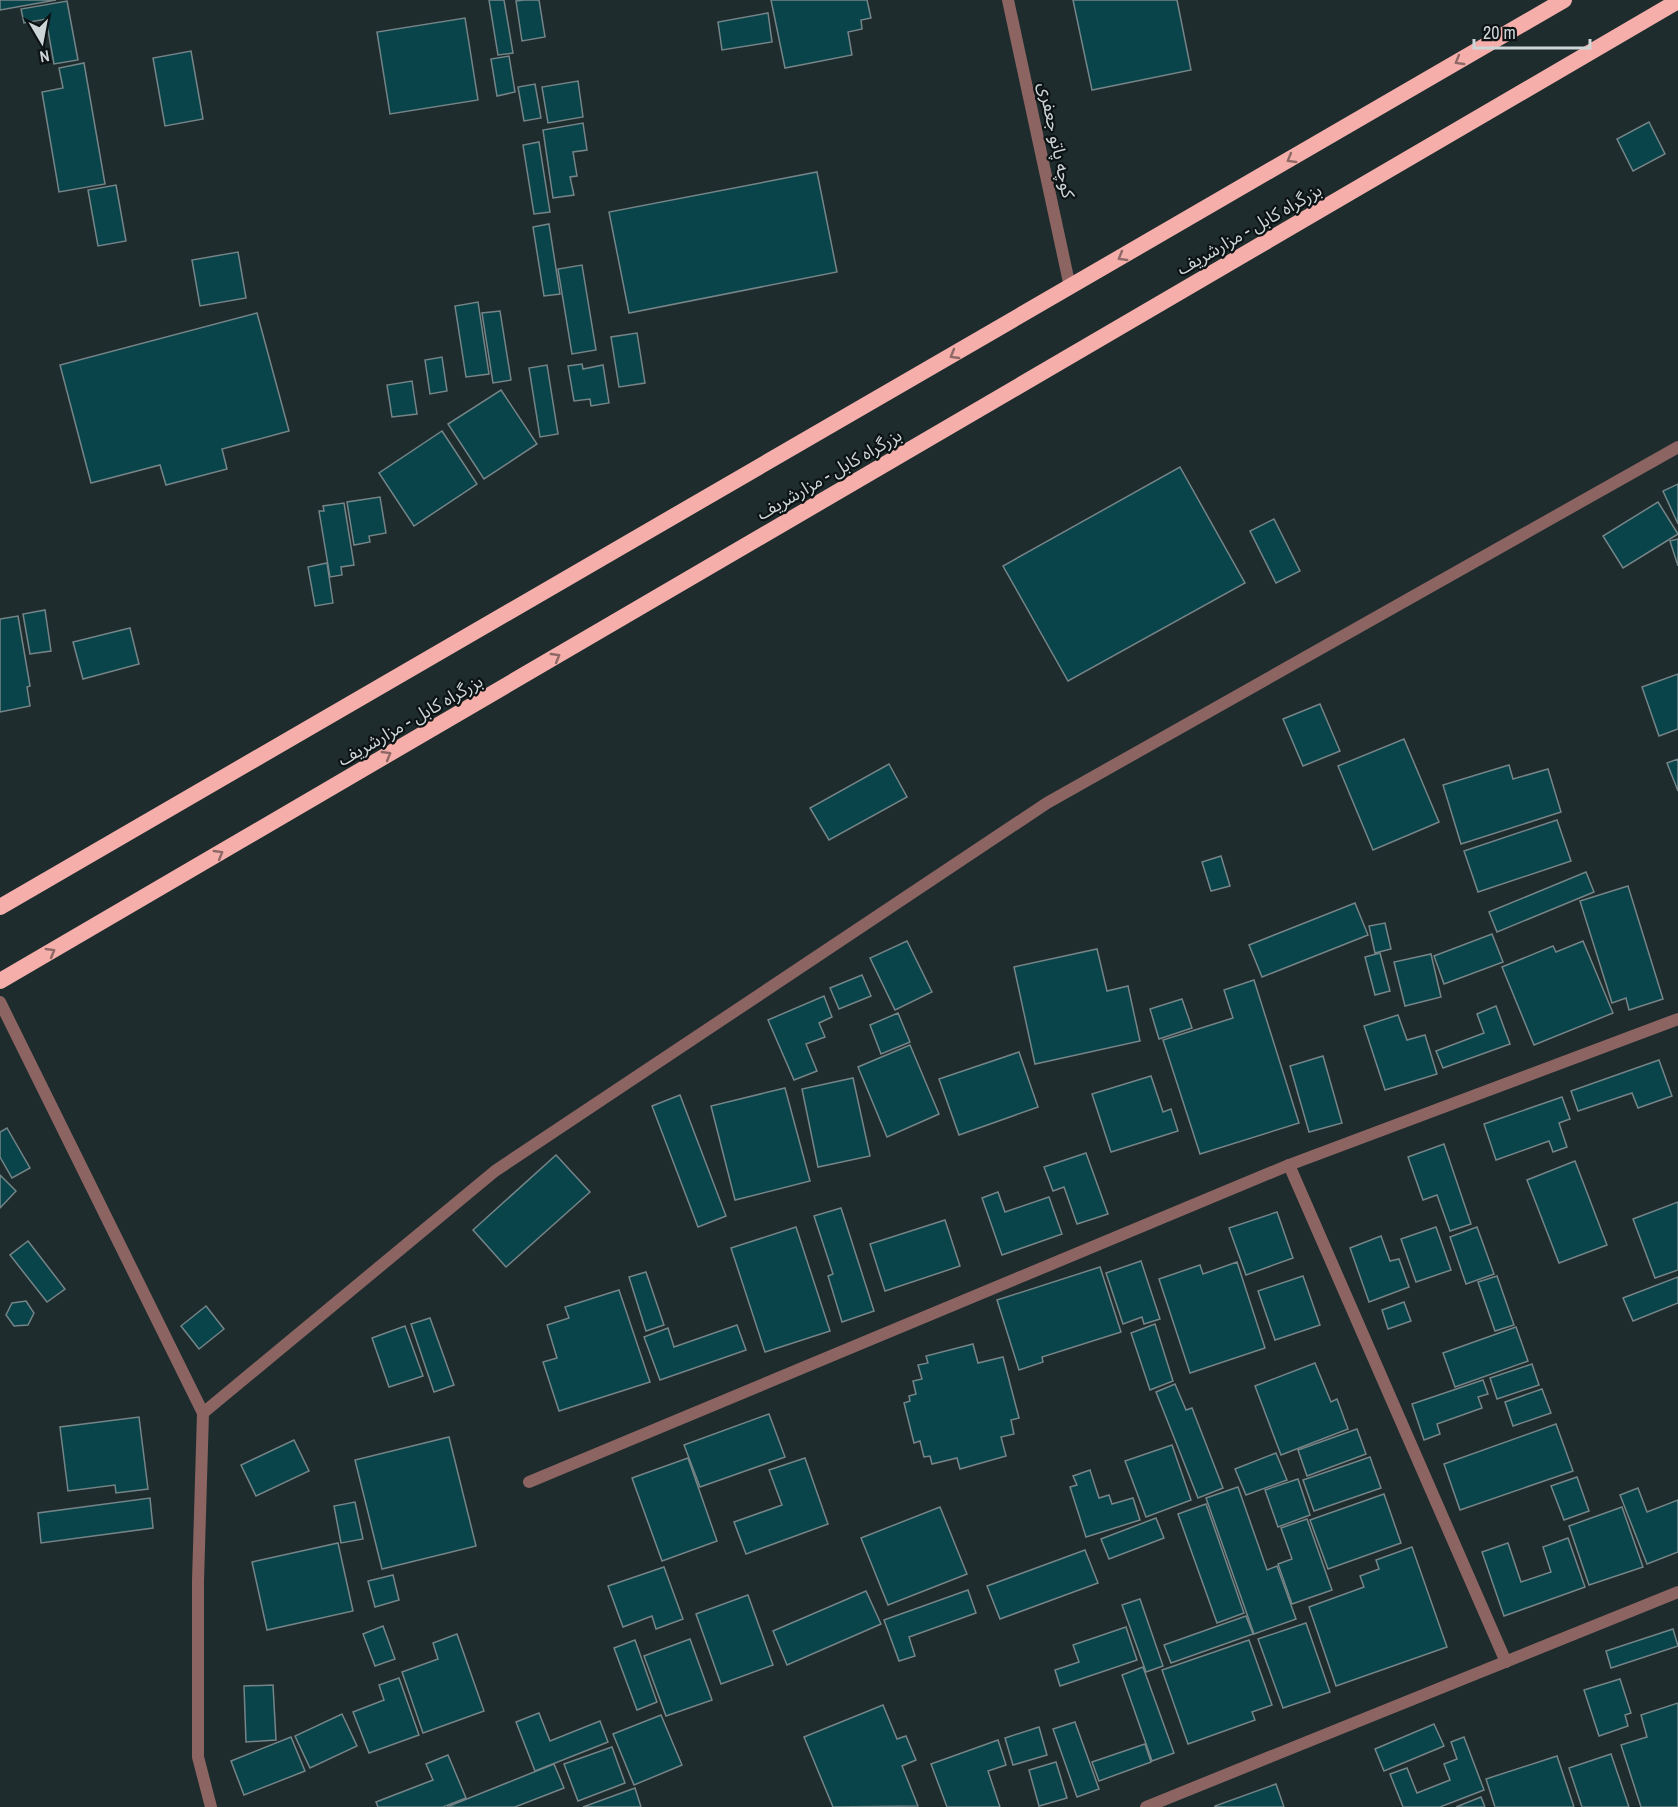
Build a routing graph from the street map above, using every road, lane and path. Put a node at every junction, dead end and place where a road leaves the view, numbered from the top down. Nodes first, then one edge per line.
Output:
1 (1008, 0) edge
2 (1564, 0) edge
3 (1678, 1) edge
4 (1070, 287) junction
5 (1678, 447) edge
6 (0, 907) edge
7 (0, 981) edge
8 (0, 1002) edge
9 (1678, 1019) edge
10 (1289, 1165) junction
11 (203, 1413) junction
12 (529, 1482) dead end
13 (1678, 1592) edge
14 (1506, 1662) junction
15 (211, 1807) edge
16 (1146, 1807) edge

1 - 4 street, کوچه پاتو جعفری
2 -> 4 highway
7 -> 3 highway, بزرگراه کابل - مزارشریف
4 -> 6 highway
5 - 11 street
8 - 11 street
9 - 10 street
10 - 12 street
10 - 14 street
11 - 15 street
13 - 14 street
14 - 16 street

